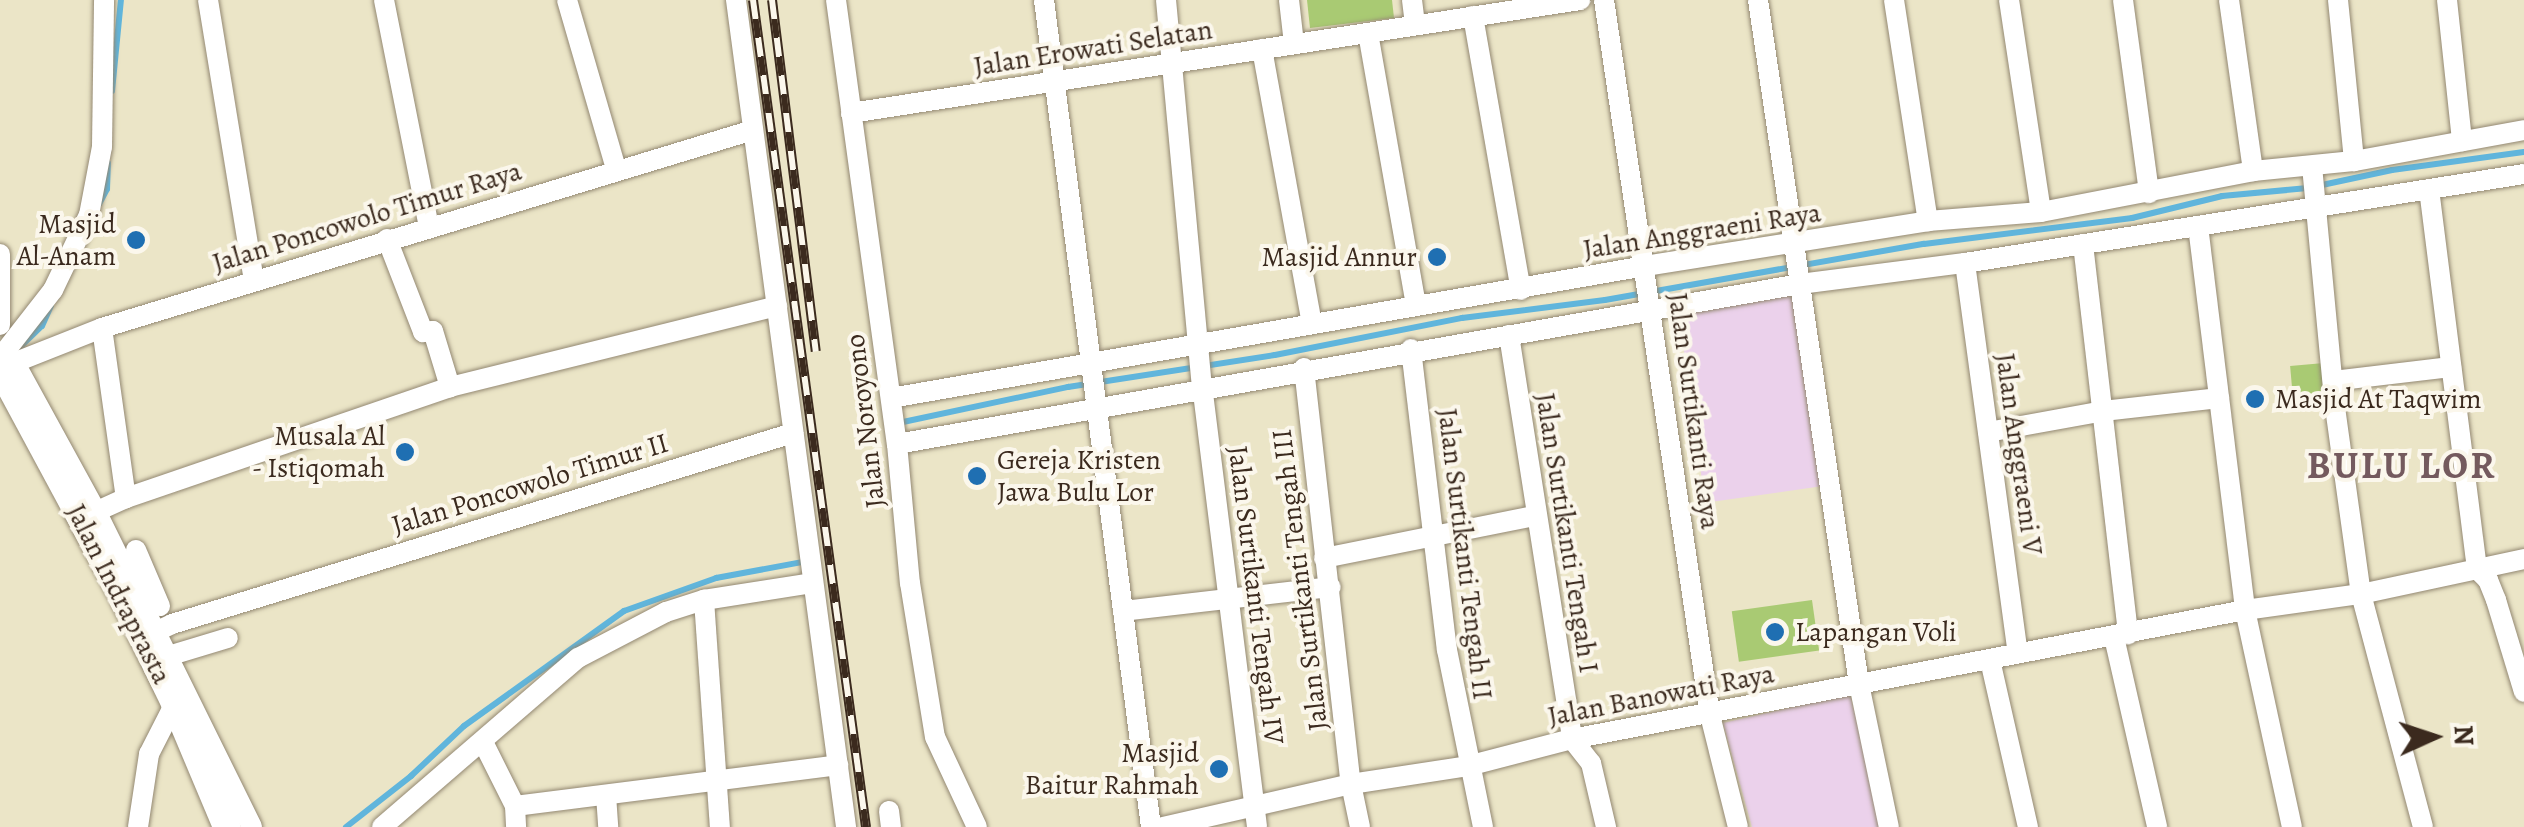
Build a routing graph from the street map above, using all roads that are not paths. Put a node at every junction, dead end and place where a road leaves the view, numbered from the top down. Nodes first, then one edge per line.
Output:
1 (104, 0) edge
2 (208, 0) edge
3 (384, 0) edge
4 (567, 0) edge
5 (736, 0) edge
6 (836, 0) edge
7 (1044, 0) edge
8 (1166, 0) edge
9 (1289, 0) edge
10 (1412, 0) edge
11 (1580, 0) edge
12 (1604, 0) edge
13 (1758, 0) edge
14 (1894, 0) edge
15 (2008, 0) edge
16 (2123, 0) edge
17 (2228, 0) edge
18 (2338, 0) edge
19 (2447, 0) edge
20 (1540, 3) edge
21 (1473, 16) junction
22 (1415, 26) junction
23 (1368, 33) junction
24 (1294, 44) junction
25 (1262, 49) junction
26 (1174, 63) junction
27 (1057, 81) junction
28 (851, 113) junction
29 (753, 130) junction
30 (2524, 130) edge
31 (2462, 140) junction
32 (2354, 160) junction
33 (616, 169) junction
34 (2312, 169) junction
35 (2253, 172) junction
36 (2524, 174) edge
37 (2429, 189) junction
38 (2148, 193) junction
39 (2318, 203) junction
40 (2041, 212) junction
41 (1928, 221) junction
42 (2198, 226) junction
43 (429, 228) junction
44 (388, 239) junction
45 (2084, 244) junction
46 (1797, 246) junction
47 (0, 254) edge
48 (1965, 263) junction
49 (1646, 270) junction
50 (1800, 280) junction
51 (254, 281) junction
52 (1521, 290) junction
53 (1416, 304) junction
54 (777, 306) junction
55 (1652, 310) junction
56 (1312, 323) junction
57 (0, 325) edge
58 (102, 328) junction
59 (1509, 335) junction
60 (1200, 349) junction
61 (1411, 349) junction
62 (5, 366) edge
63 (2452, 367) junction
64 (1089, 368) junction
65 (1304, 368) junction
66 (2333, 381) junction
67 (450, 386) junction
68 (1202, 386) junction
69 (891, 398) junction
70 (2219, 398) junction
71 (1095, 403) junction
72 (2103, 411) junction
73 (1988, 432) junction
74 (793, 433) junction
75 (897, 444) junction
76 (126, 498) junction
77 (89, 515) junction
78 (1535, 516) junction
79 (1433, 536) junction
80 (136, 550) dead end
81 (1324, 558) junction
82 (2524, 559) edge
83 (2477, 569) junction
84 (132, 582) junction
85 (812, 583) junction
86 (1330, 587) junction
87 (2362, 594) junction
88 (1229, 596) junction
89 (704, 600) junction
90 (160, 606) dead end
91 (2245, 610) junction
92 (1123, 611) junction
93 (2121, 635) junction
94 (228, 638) dead end
95 (154, 647) junction
96 (2018, 653) junction
97 (1990, 660) junction
98 (1858, 684) junction
99 (2524, 692) edge
100 (175, 702) junction
101 (1710, 715) junction
102 (1572, 739) junction
103 (483, 742) junction
104 (838, 766) junction
105 (1468, 766) junction
106 (716, 780) junction
107 (1351, 784) junction
108 (606, 795) junction
109 (515, 816) edge
110 (1256, 818) edge
111 (138, 827) edge
112 (227, 827) edge
113 (252, 827) edge
114 (382, 827) edge
115 (608, 827) edge
116 (720, 827) edge
117 (846, 827) edge
118 (976, 827) edge
119 (1152, 827) edge
120 (1163, 827) edge
121 (1360, 827) edge
122 (1482, 827) edge
123 (1606, 827) edge
124 (1738, 827) edge
125 (1889, 827) edge
126 (2028, 827) edge
127 (2158, 827) edge
128 (2292, 827) edge
129 (2423, 827) edge

1 - 62 street
2 - 51 street
3 - 43 street
4 - 33 street
5 - 29 street
6 - 28 street, Jalan Noroyono
7 - 27 street
8 - 26 street, Jalan Surtikanti Tengah IV
9 - 24 street
10 - 22 street
11 - 20 street, Jalan Erowati Selatan
12 - 49 street, Jalan Surtikanti Raya
13 - 46 street
14 - 41 street
15 - 40 street
16 - 38 street
17 - 35 street
18 - 32 street
19 - 31 street
20 - 21 street, Jalan Erowati Selatan
21 - 22 street, Jalan Erowati Selatan
21 - 52 street
22 - 23 street, Jalan Erowati Selatan
23 - 24 street, Jalan Erowati Selatan
23 - 53 street
24 - 25 street, Jalan Erowati Selatan
25 - 26 street, Jalan Erowati Selatan
25 - 56 street
26 - 27 street, Jalan Erowati Selatan
26 - 60 street, Jalan Surtikanti Tengah IV
27 - 28 street, Jalan Erowati Selatan
27 - 64 street
28 - 69 street, Jalan Noroyono
29 - 33 street, Jalan Poncowolo Timur Raya
29 - 54 street
30 - 31 street, Jalan Anggraeni Raya
31 - 32 street, Jalan Anggraeni Raya
32 - 34 street, Jalan Anggraeni Raya
33 - 43 street, Jalan Poncowolo Timur Raya
34 - 35 street, Jalan Anggraeni Raya
34 - 39 street
35 - 38 street, Jalan Anggraeni Raya
36 - 37 street
37 - 39 street
37 - 63 street
38 - 40 street, Jalan Anggraeni Raya
39 - 42 street
39 - 66 street
40 - 41 street, Jalan Anggraeni Raya
41 - 46 street, Jalan Anggraeni Raya
42 - 45 street
42 - 70 street
43 - 44 street, Jalan Poncowolo Timur Raya
44 - 51 street, Jalan Poncowolo Timur Raya
44 - 67 street
45 - 48 street
45 - 72 street
46 - 49 street, Jalan Anggraeni Raya
46 - 50 street
47 - 57 street
48 - 50 street
48 - 73 street, Jalan Anggraeni V
49 - 52 street, Jalan Anggraeni Raya
49 - 55 street, Jalan Surtikanti Raya
50 - 55 street
50 - 98 street
51 - 58 street, Jalan Poncowolo Timur Raya
52 - 53 street, Jalan Anggraeni Raya
53 - 56 street, Jalan Anggraeni Raya
54 - 67 street
54 - 74 street
55 - 59 street
55 - 101 street, Jalan Surtikanti Raya
56 - 60 street, Jalan Anggraeni Raya
58 - 62 street, Jalan Poncowolo Timur Raya
58 - 76 street
59 - 61 street
59 - 78 street, Jalan Surtikanti Tengah I
60 - 64 street, Jalan Anggraeni Raya
60 - 68 street, Jalan Surtikanti Tengah IV
61 - 65 street
61 - 79 street, Jalan Surtikanti Tengah II
62 - 77 main road, Jalan Indraprasta
63 - 66 street
63 - 83 street
64 - 69 street, Jalan Anggraeni Raya
64 - 71 street
65 - 68 street
65 - 81 street, Jalan Surtikanti Tengah III
66 - 87 street
67 - 76 street
68 - 71 street
68 - 88 street, Jalan Surtikanti Tengah IV
69 - 75 street, Jalan Noroyono
70 - 72 street
70 - 91 street
71 - 75 street
71 - 92 street
72 - 73 street
72 - 93 street
73 - 96 street, Jalan Anggraeni V
74 - 85 street
74 - 95 street, Jalan Poncowolo Timur II
75 - 118 street, Jalan Noroyono
76 - 77 street
77 - 84 main road, Jalan Indraprasta
78 - 79 street
78 - 102 street, Jalan Surtikanti Tengah I
79 - 81 street
79 - 105 street, Jalan Surtikanti Tengah II
80 - 84 street
81 - 86 street, Jalan Surtikanti Tengah III
82 - 83 street, Jalan Banowati Raya
83 - 87 street, Jalan Banowati Raya
83 - 99 street
84 - 90 street
84 - 95 main road, Jalan Indraprasta
85 - 89 street
85 - 104 street
86 - 88 street
86 - 107 street, Jalan Surtikanti Tengah III
87 - 91 street, Jalan Banowati Raya
87 - 129 street
88 - 92 street
88 - 110 street, Jalan Surtikanti Tengah IV
89 - 103 street
89 - 106 street
91 - 93 street, Jalan Banowati Raya
91 - 128 street
92 - 119 street
93 - 96 street, Jalan Banowati Raya
93 - 127 street
94 - 95 street
95 - 100 main road, Jalan Indraprasta
95 - 113 street
96 - 97 street, Jalan Banowati Raya
97 - 98 street, Jalan Banowati Raya
97 - 126 street
98 - 101 street, Jalan Banowati Raya
98 - 125 street
100 - 111 street
100 - 112 main road, Jalan Indraprasta
101 - 102 street, Jalan Banowati Raya
101 - 124 street, Jalan Surtikanti Raya
102 - 105 street, Jalan Banowati Raya
102 - 123 street, Jalan Surtikanti Tengah I
103 - 109 street
103 - 114 street
104 - 106 street
104 - 117 street
105 - 107 street, Jalan Banowati Raya
105 - 122 street, Jalan Surtikanti Tengah II
106 - 108 street
106 - 116 street
107 - 110 street, Jalan Banowati Raya
107 - 121 street, Jalan Surtikanti Tengah III
108 - 109 street
108 - 115 street
110 - 120 street, Jalan Banowati Raya

